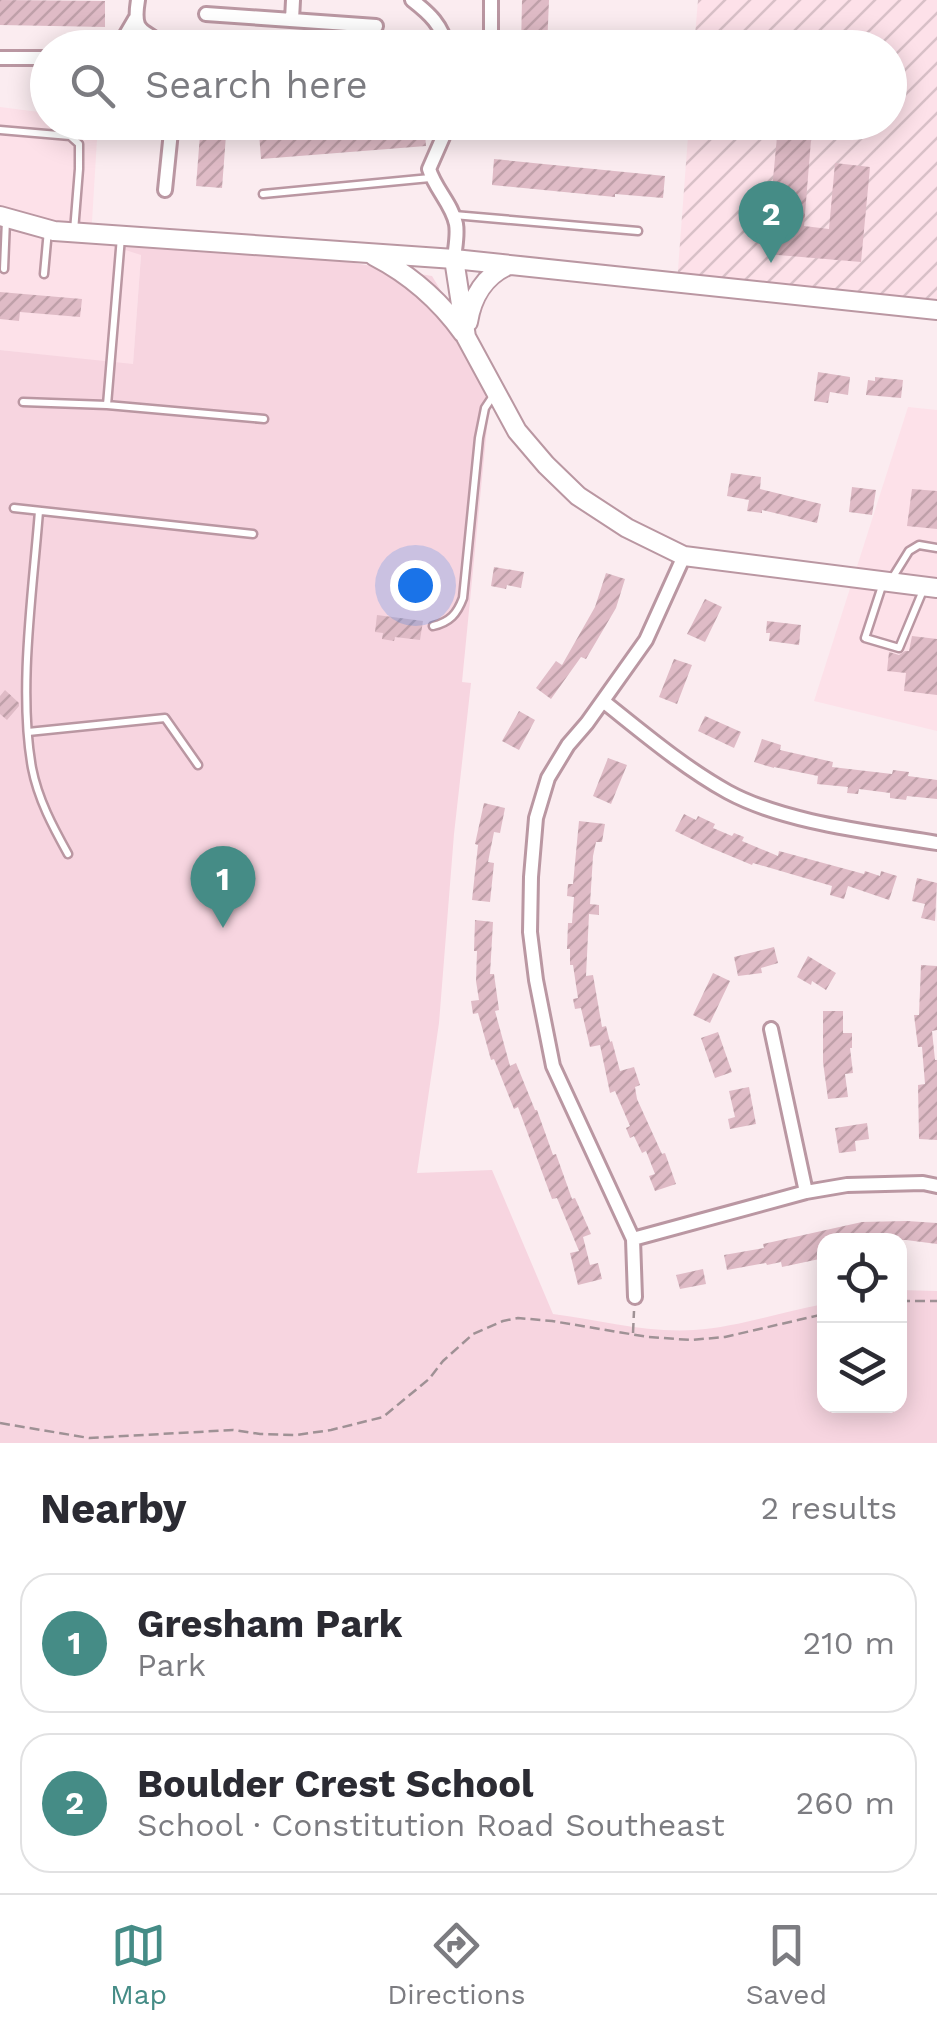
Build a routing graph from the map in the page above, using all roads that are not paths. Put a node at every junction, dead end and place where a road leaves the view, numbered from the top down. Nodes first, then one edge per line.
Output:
1 (138, 0) edge
2 (294, 0) edge
3 (412, 0) edge
4 (491, 0) edge
5 (206, 14) dead end
6 (135, 18) junction
7 (292, 20) junction
8 (376, 26) dead end
9 (128, 30) edge
10 (141, 30) edge
11 (441, 30) edge
12 (491, 30) edge
13 (0, 58) edge
14 (30, 58) edge
15 (0, 130) edge
16 (30, 133) edge
17 (74, 140) edge
18 (170, 140) edge
19 (442, 140) edge
20 (432, 178) junction
21 (67, 182) dead end
22 (78, 183) junction
23 (165, 190) dead end
24 (263, 194) dead end
25 (3, 217) edge
26 (454, 220) junction
27 (48, 229) junction
28 (638, 231) dead end
29 (74, 232) junction
30 (121, 236) junction
31 (368, 253) junction
32 (454, 259) junction
33 (509, 265) junction
34 (4, 269) dead end
35 (44, 274) dead end
36 (937, 310) edge
37 (466, 337) junction
38 (496, 392) junction
39 (23, 402) dead end
40 (107, 405) junction
41 (264, 419) dead end
42 (14, 508) dead end
43 (39, 511) junction
44 (252, 534) dead end
45 (937, 548) edge
46 (684, 556) junction
47 (886, 582) junction
48 (931, 587) edge
49 (433, 626) dead end
50 (603, 700) junction
51 (28, 732) junction
52 (198, 765) dead end
53 (937, 843) edge
54 (68, 854) dead end
55 (771, 1029) dead end
56 (937, 1186) edge
57 (806, 1192) junction
58 (633, 1240) junction
59 (635, 1297) road end

1 - 6 street
2 - 7 street
3 - 11 street
4 - 12 street
5 - 7 street
6 - 9 street
6 - 10 street
7 - 8 street
13 - 14 street
15 - 16 lane
17 - 22 lane
18 - 23 street
19 - 20 street
20 - 24 lane
20 - 26 street
21 - 22 lane
22 - 29 lane
25 - 27 street
25 - 34 lane
26 - 28 lane
26 - 32 street
27 - 29 street
27 - 35 lane
29 - 30 street
30 - 31 street
30 - 40 lane
31 - 32 street
31 - 37 street
32 - 33 street
32 - 37 street
33 - 36 street
33 - 37 street
37 - 38 street
38 - 46 street
38 - 49 lane
39 - 40 lane
40 - 41 lane
42 - 43 lane
43 - 44 lane
43 - 51 lane
45 - 47 lane
46 - 47 street
46 - 50 street
47 - 48 street
47 - 48 lane
50 - 53 street
50 - 58 street
51 - 52 lane
51 - 54 lane
55 - 57 street
56 - 57 street
57 - 58 street
58 - 59 street

